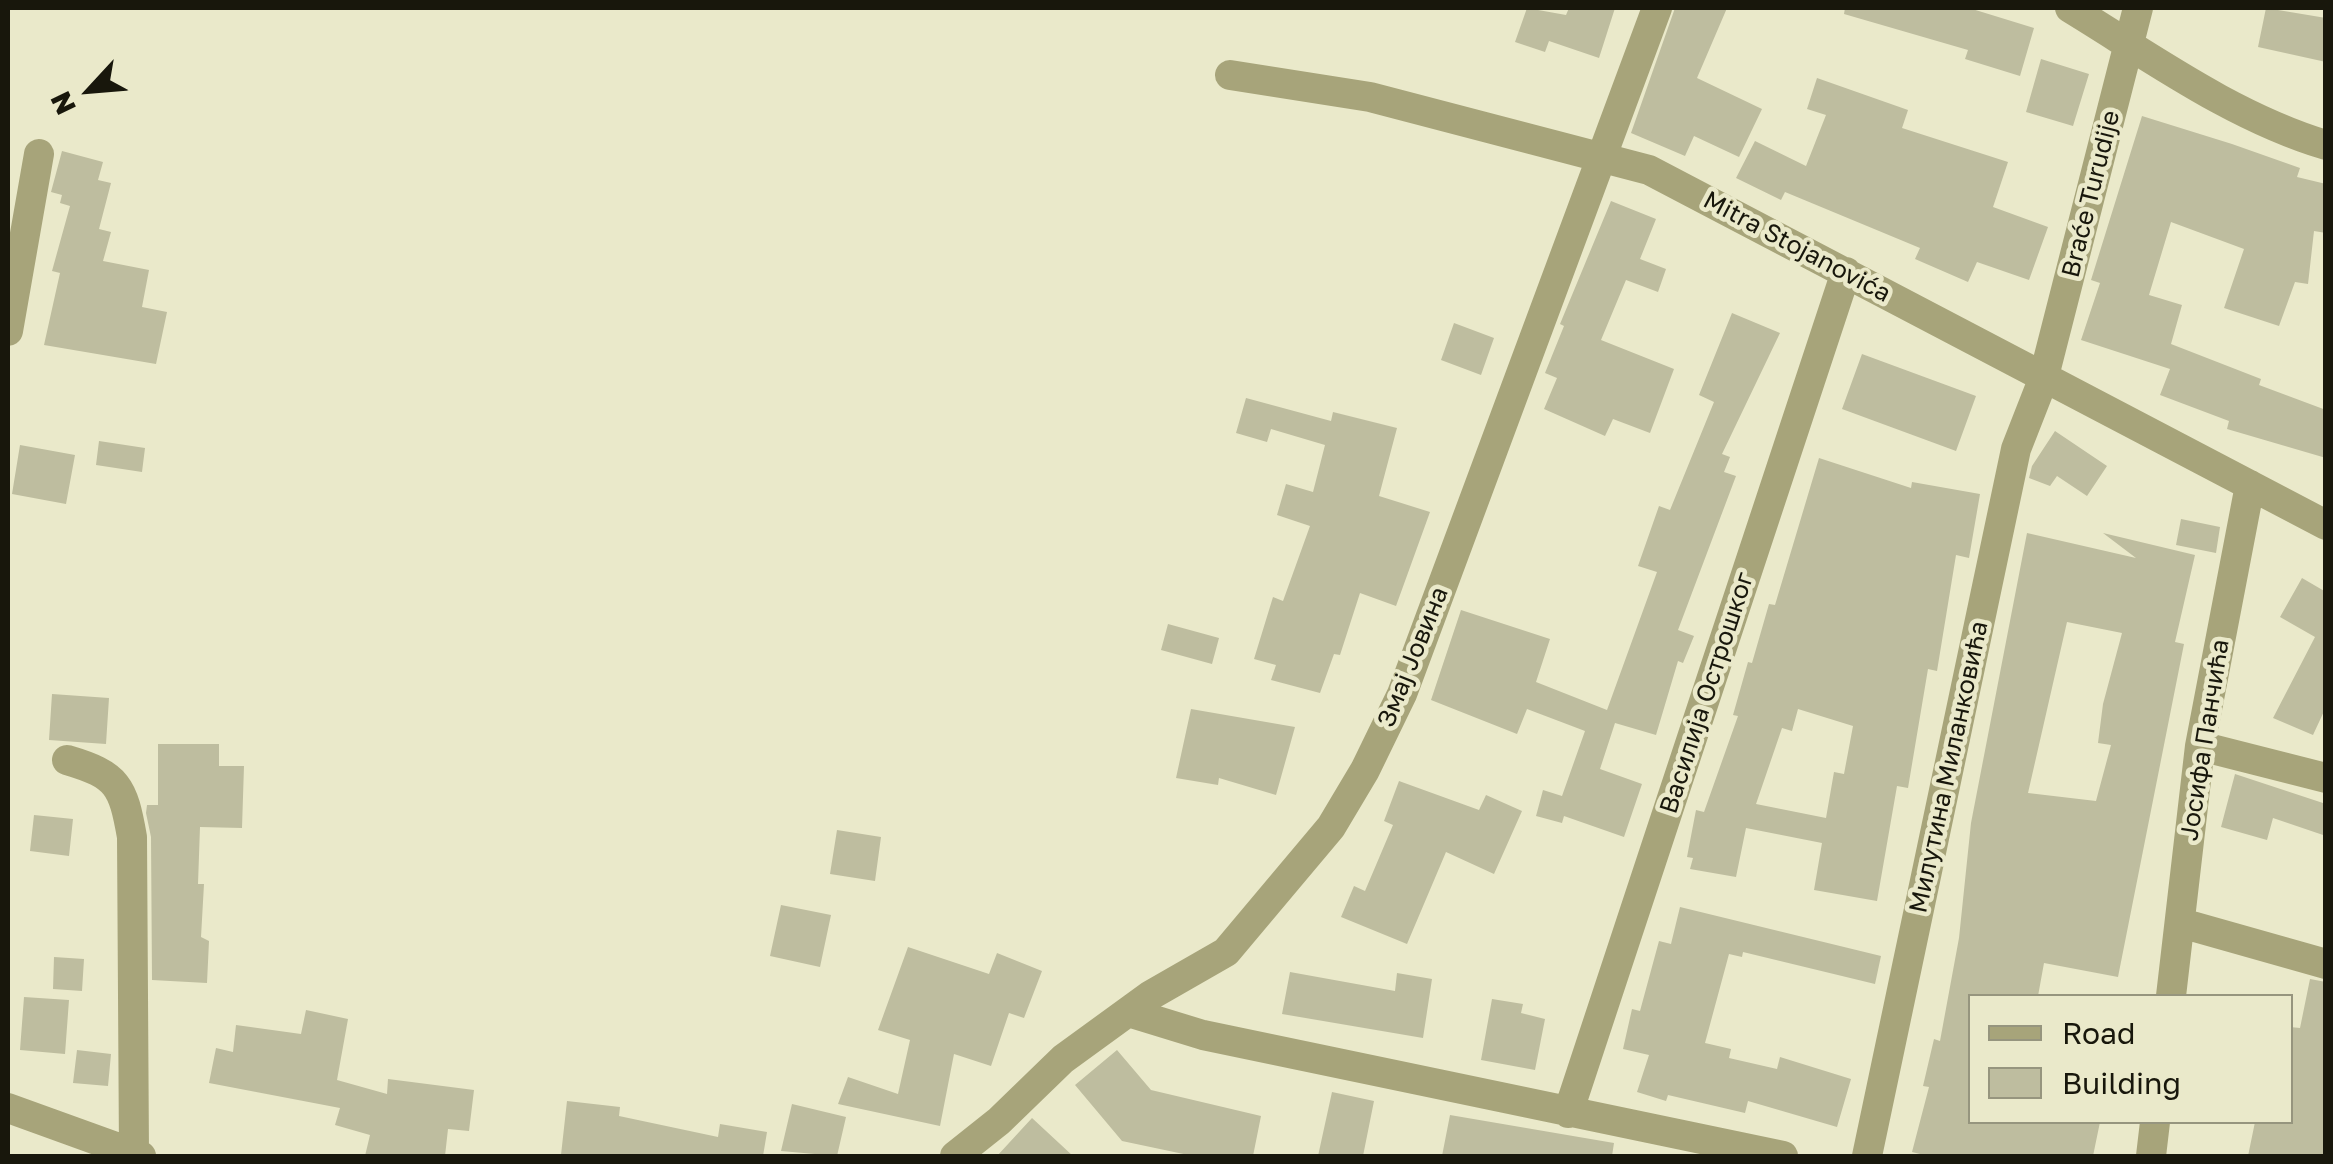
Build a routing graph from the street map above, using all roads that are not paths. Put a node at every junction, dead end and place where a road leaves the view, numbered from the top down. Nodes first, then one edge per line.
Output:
1 (1657, 8) edge
2 (2070, 8) edge
3 (2138, 8) edge
4 (2130, 44) junction
5 (1230, 75) dead end
6 (2326, 145) edge
7 (39, 154) dead end
8 (1598, 157) junction
9 (1846, 272) junction
10 (8, 331) edge
11 (2043, 380) junction
12 (2250, 485) junction
13 (2326, 525) edge
14 (2200, 746) junction
15 (67, 760) dead end
16 (2326, 778) edge
17 (2181, 924) junction
18 (2326, 964) edge
19 (2171, 994) edge
20 (1128, 1012) junction
21 (8, 1108) edge
22 (1568, 1113) junction
23 (2155, 1124) edge
24 (137, 1155) edge
25 (954, 1156) edge
26 (1783, 1156) edge
27 (1867, 1156) edge
28 (2151, 1156) edge

1 - 8 street, Змај Јовина
2 - 4 street
3 - 4 street, Braće Turudije
4 - 6 street
4 - 11 street, Braće Turudije
5 - 8 street, Mitra Stojanovića
7 - 10 street
8 - 9 street, Mitra Stojanovića
8 - 20 street, Змај Јовина
9 - 11 street, Mitra Stojanovića
9 - 22 street, Василија Острошког
11 - 12 street, Mitra Stojanovića
11 - 27 street, Милутина Миланковића
12 - 13 street, Mitra Stojanovića
12 - 14 street, Јосифа Панчића
14 - 16 street
14 - 17 street, Јосифа Панчића
15 - 24 street
17 - 18 street
17 - 19 street, Јосифа Панчића
20 - 22 street
20 - 25 street, Змај Јовина
21 - 24 street
22 - 26 street
23 - 28 street

